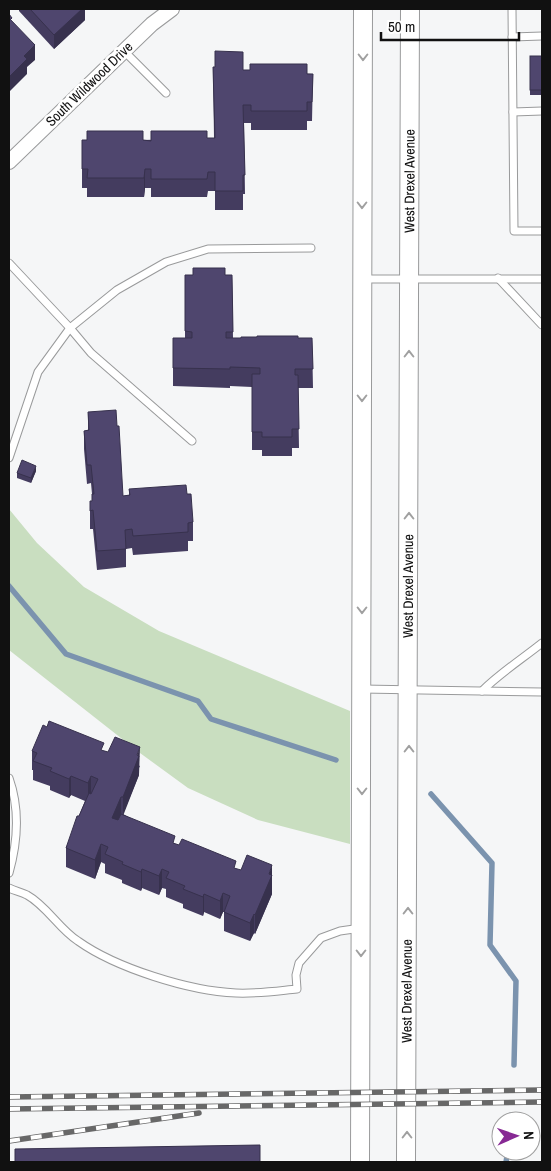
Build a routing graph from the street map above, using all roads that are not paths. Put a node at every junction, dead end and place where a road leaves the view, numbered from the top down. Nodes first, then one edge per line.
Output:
1 (172, 9) edge
2 (362, 9) edge
3 (410, 9) edge
4 (512, 9) edge
5 (542, 36) edge
6 (512, 37) junction
7 (124, 51) junction
8 (166, 93) dead end
9 (542, 111) edge
10 (513, 112) junction
11 (9, 162) edge
12 (542, 231) edge
13 (310, 248) dead end
14 (9, 263) edge
15 (498, 278) junction
16 (362, 279) junction
17 (410, 279) junction
18 (542, 279) edge
19 (542, 324) edge
20 (70, 328) junction
21 (192, 441) dead end
22 (9, 458) edge
23 (542, 643) edge
24 (362, 689) junction
25 (409, 690) junction
26 (482, 691) junction
27 (542, 692) edge
28 (9, 778) edge
29 (9, 873) edge
30 (9, 888) edge
31 (361, 928) junction
32 (360, 1162) edge
33 (406, 1162) edge

1 - 7 street, South Wildwood Drive
2 -> 16 street
3 - 17 street, West Drexel Avenue
4 - 6 lane
5 - 6 lane
6 - 10 lane
7 - 8 lane
7 - 11 street, South Wildwood Drive
9 - 10 lane
10 - 12 lane
13 - 20 lane
14 - 20 lane
15 - 17 lane
15 - 18 lane
15 - 19 lane
16 - 17 lane
16 -> 24 street
25 -> 17 street, West Drexel Avenue
20 - 21 lane
20 - 22 lane
23 - 26 lane
24 - 25 lane
24 -> 31 street
25 - 26 lane
33 -> 25 street, West Drexel Avenue
26 - 27 lane
28 - 29 lane
30 - 31 lane
31 -> 32 street

